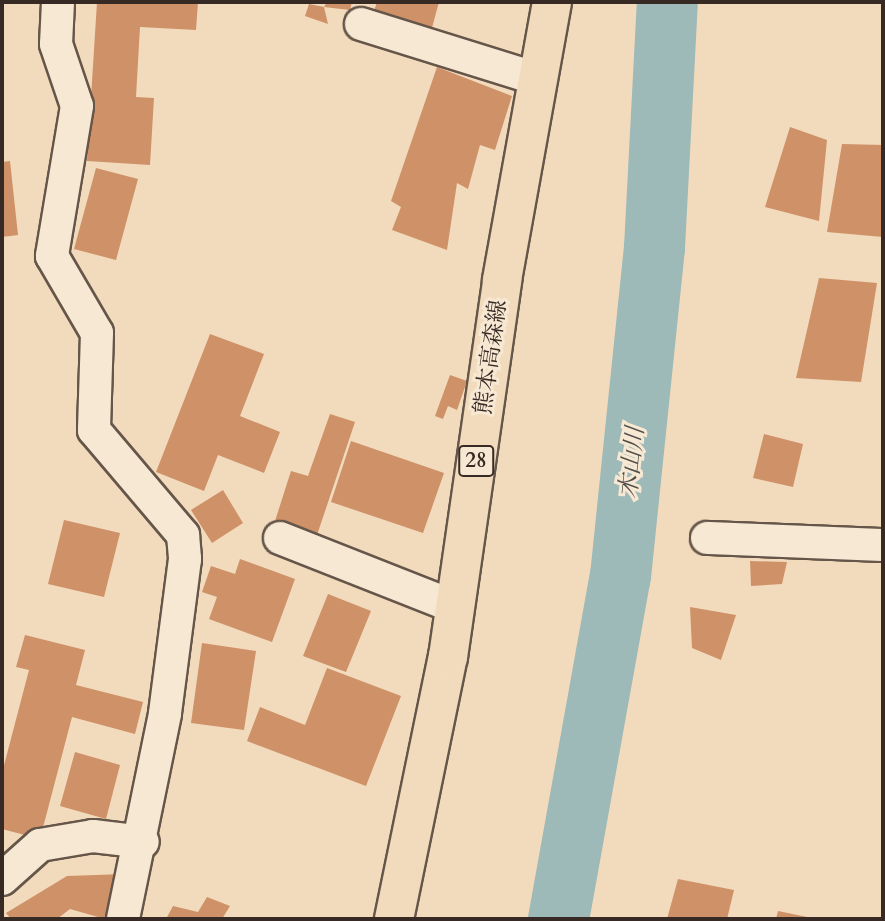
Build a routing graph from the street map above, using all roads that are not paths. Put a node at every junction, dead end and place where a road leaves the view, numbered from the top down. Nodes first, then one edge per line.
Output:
1 (58, 2) edge
2 (552, 2) edge
3 (361, 24) dead end
4 (538, 79) junction
5 (280, 538) dead end
6 (707, 538) dead end
7 (883, 545) edge
8 (455, 607) junction
9 (143, 842) junction
10 (2, 879) edge
11 (123, 919) edge
12 (394, 919) edge

1 - 9 street
2 - 4 main road, 熊本高森線 / 28
3 - 4 street
4 - 8 main road, 熊本高森線 / 28
5 - 8 street
6 - 7 street
8 - 12 main road, 熊本高森線 / 28
9 - 10 street
9 - 11 street

